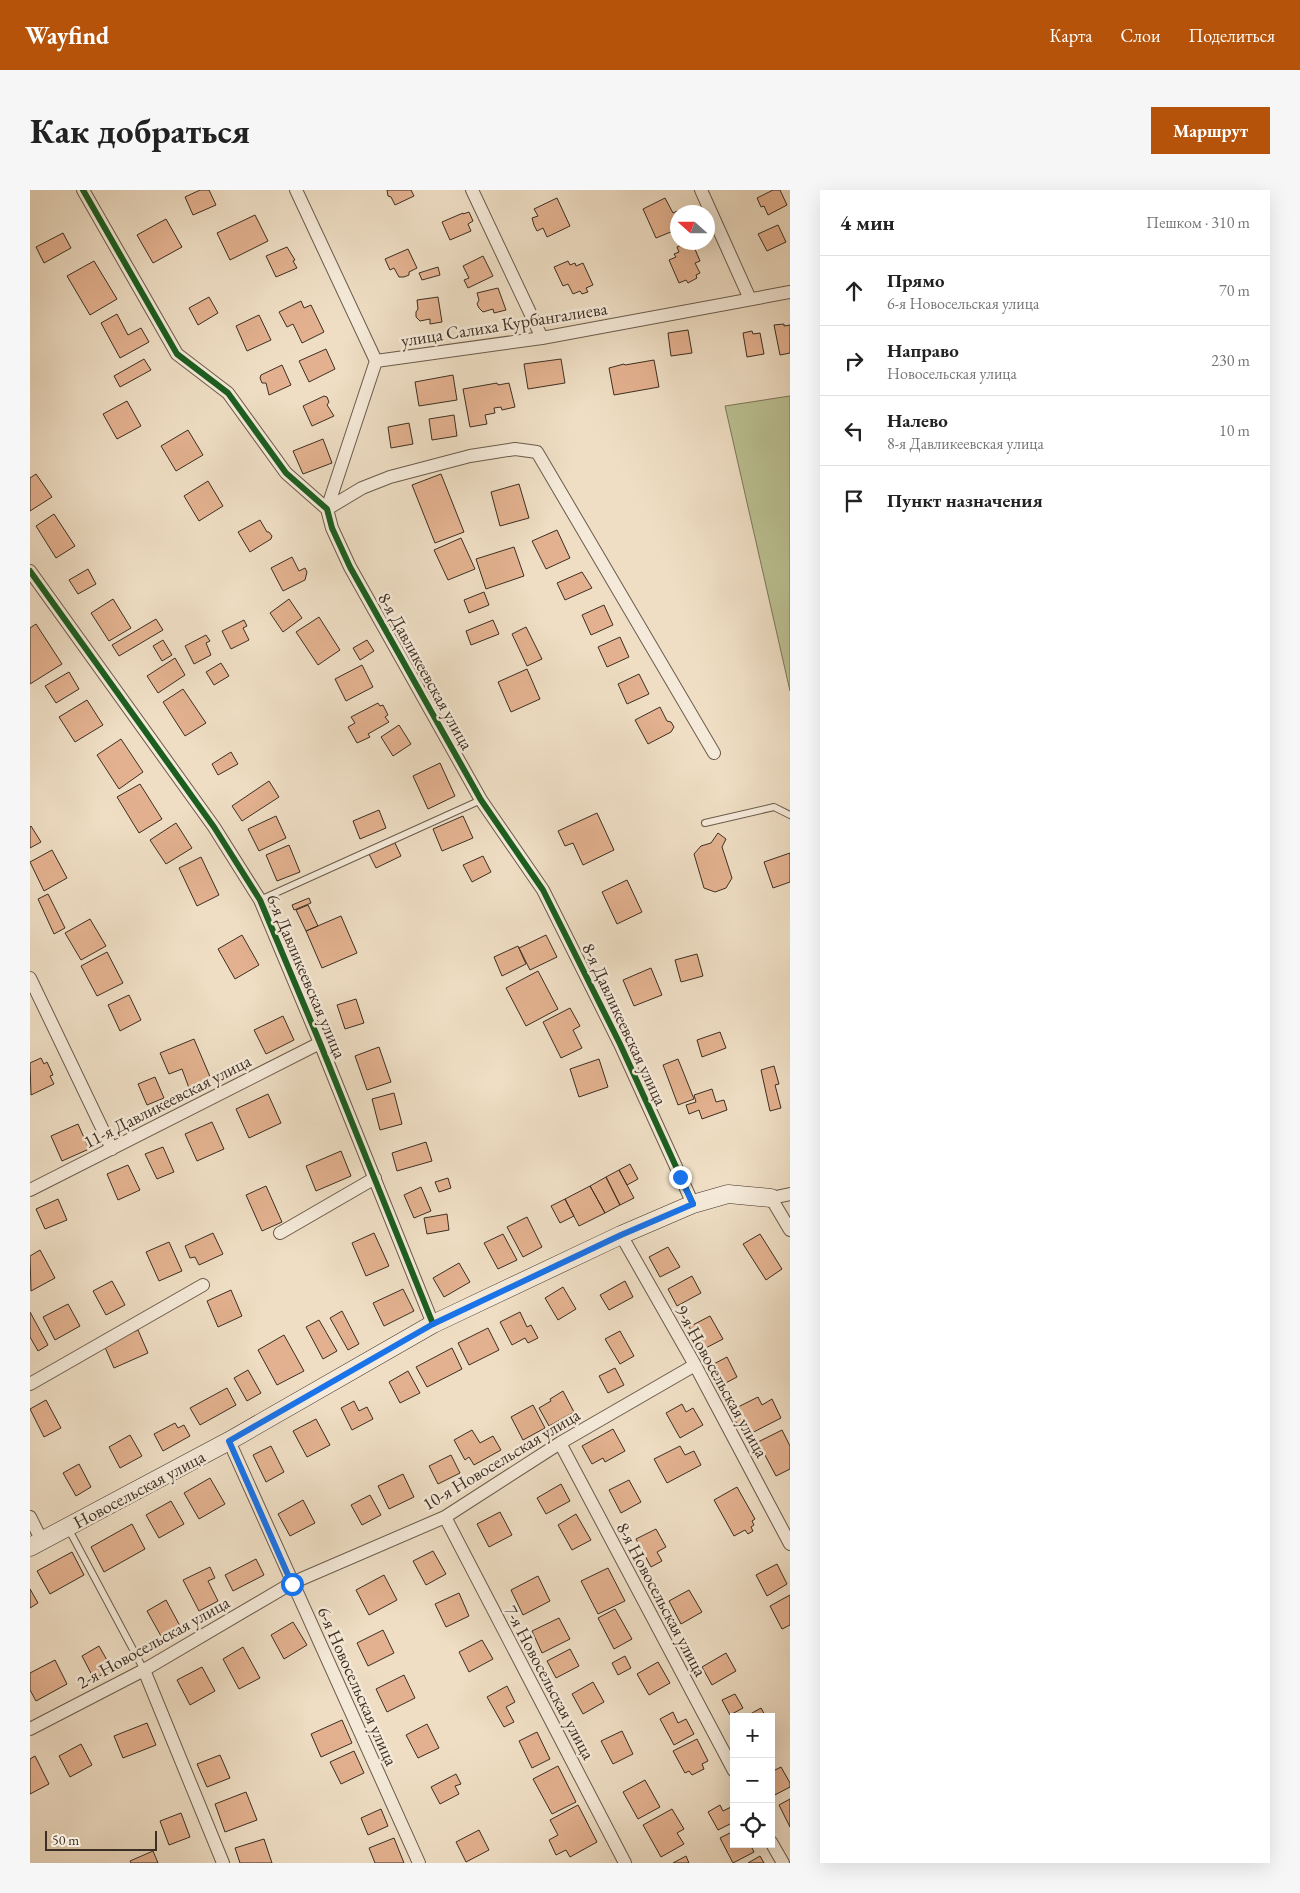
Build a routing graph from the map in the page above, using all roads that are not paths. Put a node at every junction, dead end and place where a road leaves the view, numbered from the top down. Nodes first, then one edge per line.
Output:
1 (84, 190) edge
2 (472, 190) edge
3 (701, 190) edge
4 (301, 192) edge
5 (790, 292) edge
6 (750, 300) junction
7 (542, 338) junction
8 (376, 361) junction
9 (327, 509) junction
10 (30, 571) edge
11 (714, 753) dead end
12 (482, 800) junction
13 (790, 815) edge
14 (705, 823) dead end
15 (260, 900) junction
16 (30, 978) edge
17 (320, 1044) junction
18 (112, 1149) junction
19 (374, 1178) junction
20 (30, 1190) edge
21 (790, 1194) edge
22 (771, 1198) junction
23 (693, 1204) junction
24 (790, 1230) edge
25 (280, 1233) dead end
26 (621, 1235) junction
27 (203, 1285) dead end
28 (433, 1324) junction
29 (694, 1365) junction
30 (30, 1384) edge
31 (229, 1441) junction
32 (560, 1442) junction
33 (30, 1517) edge
34 (445, 1517) junction
35 (68, 1527) junction
36 (36, 1544) edge
37 (790, 1544) edge
38 (292, 1584) junction
39 (144, 1670) junction
40 (30, 1729) edge
41 (730, 1763) edge
42 (774, 1848) edge
43 (223, 1863) edge
44 (419, 1863) edge
45 (625, 1863) edge
46 (782, 1863) edge

1 - 9 street
2 - 7 street
3 - 6 street
4 - 8 street
5 - 6 street, улица Салиха Курбангалиева
6 - 7 street, улица Салиха Курбангалиева
7 - 8 street, улица Салиха Курбангалиева
8 - 9 street
9 - 11 street
9 - 12 street, 8-я Давликеевская улица
10 - 15 street, 6-я Давликеевская улица
12 - 15 lane
12 - 23 street, 8-я Давликеевская улица
13 - 14 lane
15 - 17 street, 6-я Давликеевская улица
16 - 18 street
17 - 18 street, 11-я Давликеевская улица
17 - 19 street, 6-я Давликеевская улица
18 - 20 street, 11-я Давликеевская улица
19 - 25 street
19 - 28 street, 6-я Давликеевская улица
21 - 22 street, Новосельская улица
22 - 23 street, Новосельская улица
22 - 24 street
23 - 26 street, Новосельская улица
26 - 28 street, Новосельская улица
26 - 29 street, 9-я Новосельская улица
27 - 30 street
28 - 31 street, Новосельская улица
29 - 32 street, 10-я Новосельская улица
29 - 37 street, 9-я Новосельская улица
31 - 35 street, Новосельская улица
31 - 38 street, 6-я Новосельская улица
32 - 34 street, 10-я Новосельская улица
32 - 41 street, 8-я Новосельская улица
33 - 36 street
34 - 38 street, 10-я Новосельская улица
34 - 45 street, 7-я Новосельская улица
35 - 36 street, Новосельская улица
35 - 39 lane
38 - 39 street, 2-я Новосельская улица
38 - 44 street, 6-я Новосельская улица
39 - 40 street, 2-я Новосельская улица
39 - 43 street
42 - 46 street

